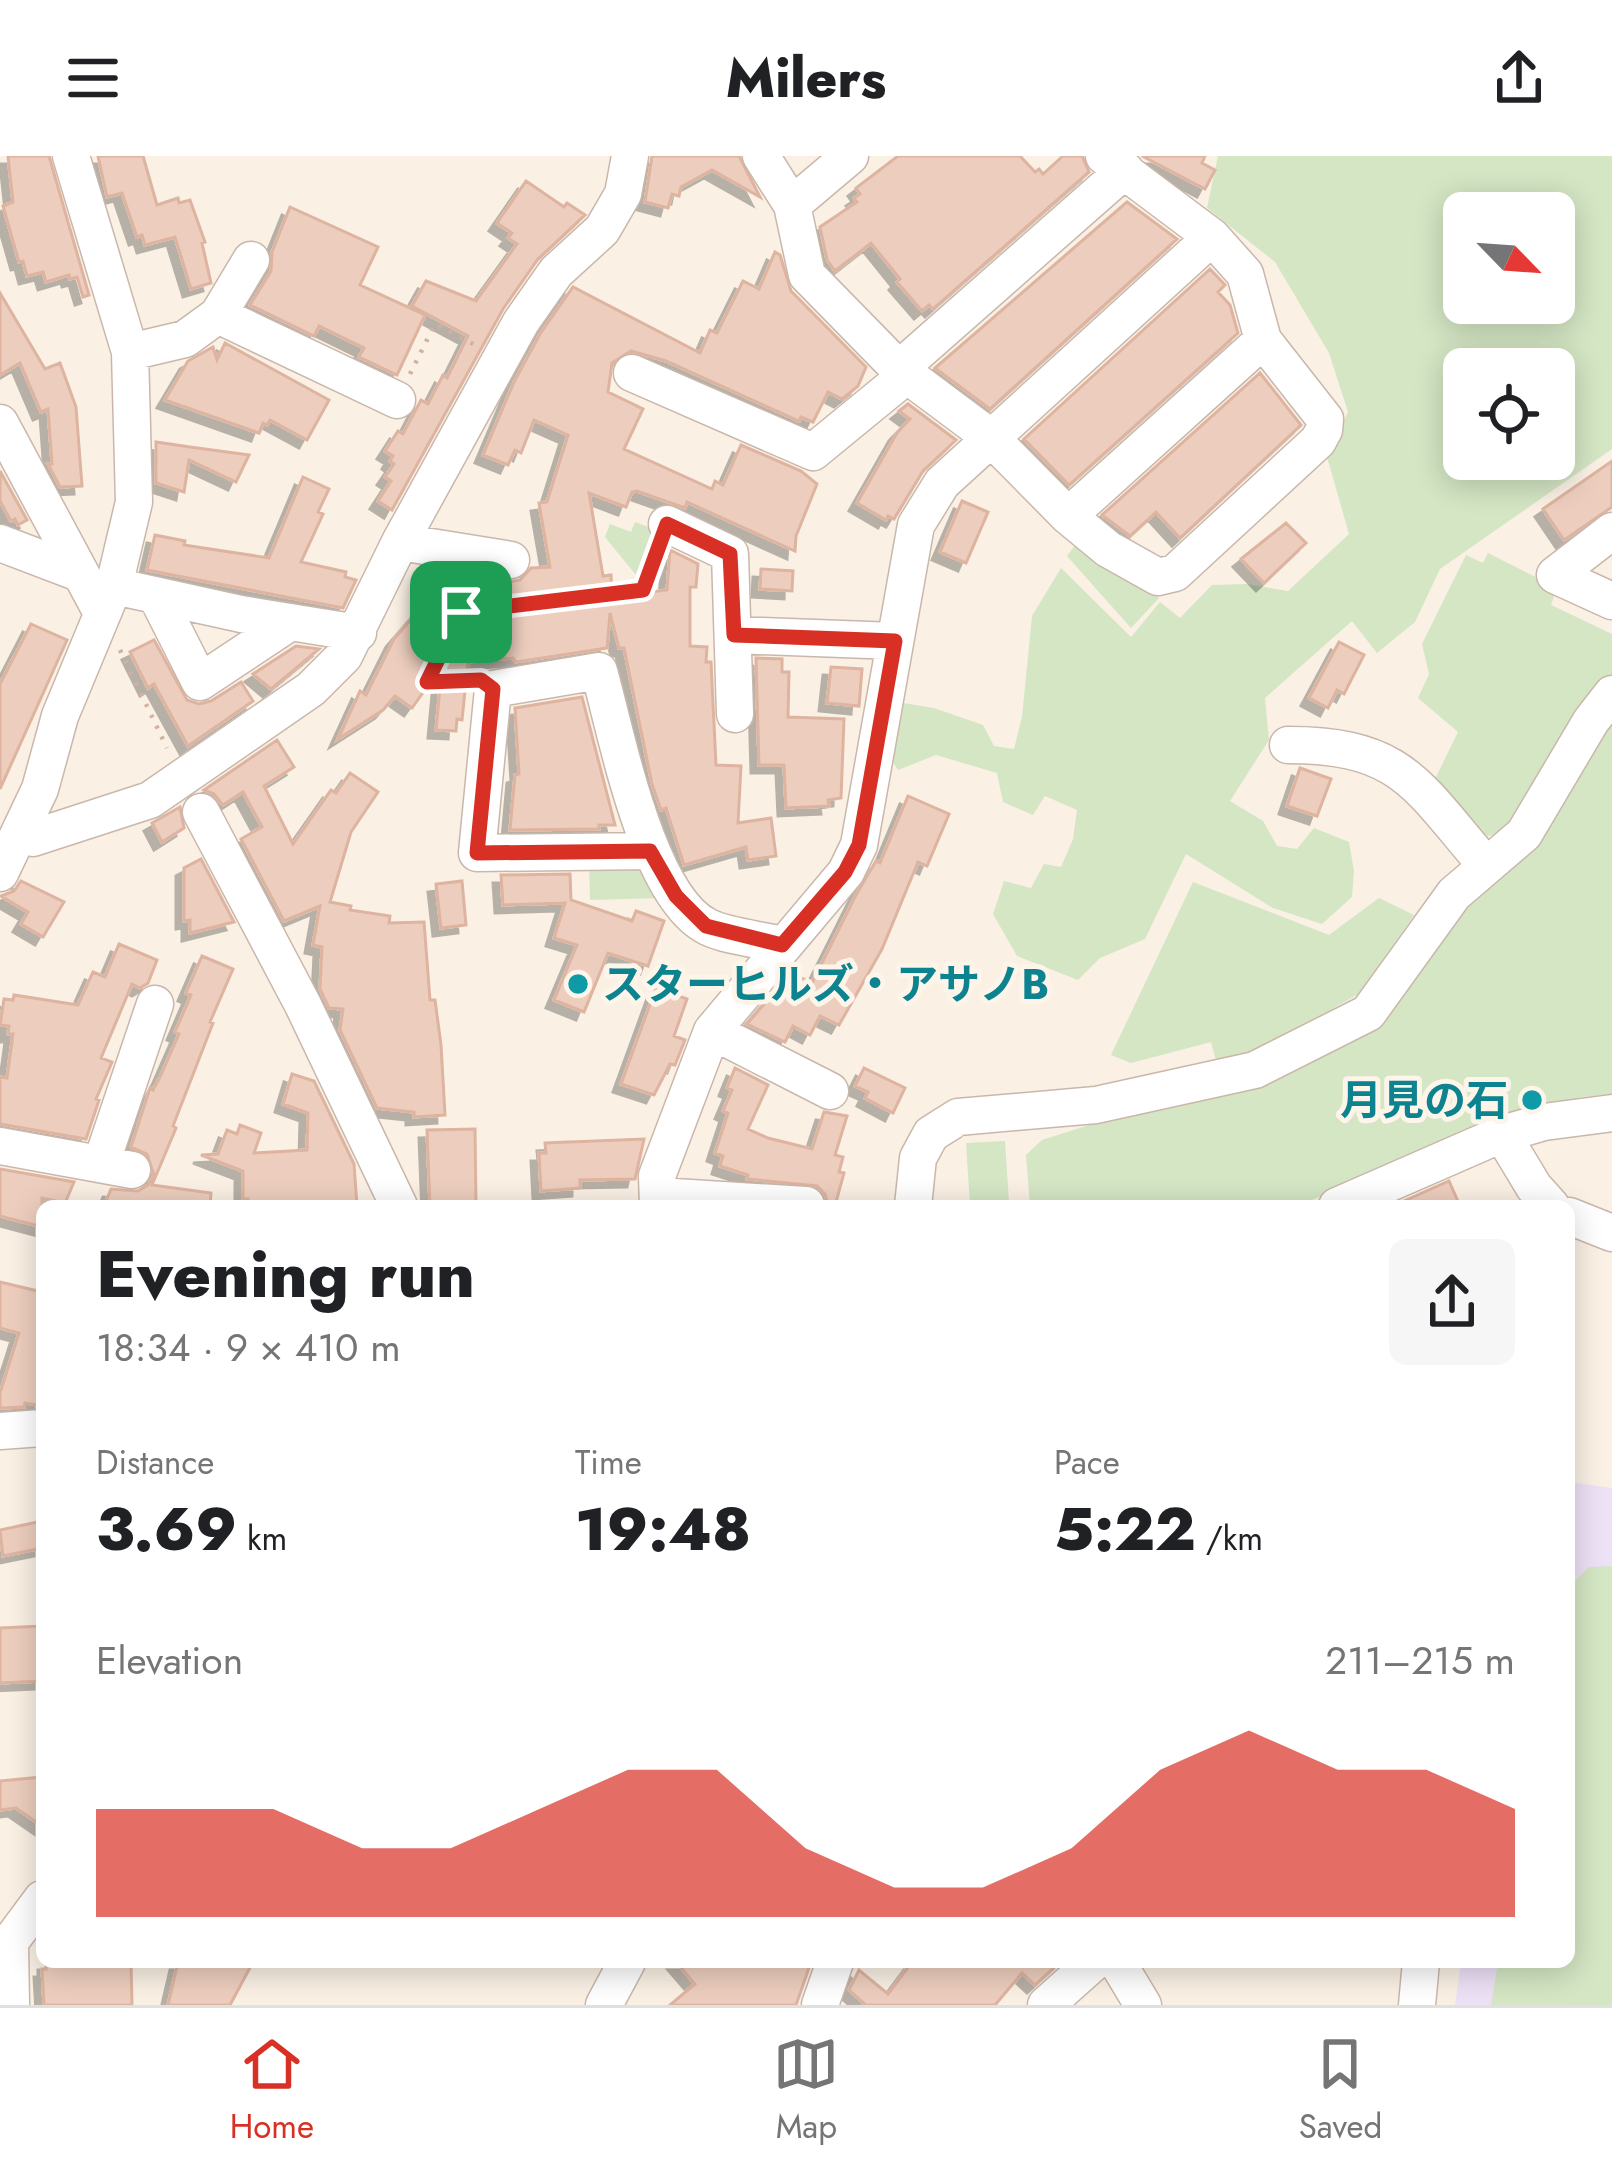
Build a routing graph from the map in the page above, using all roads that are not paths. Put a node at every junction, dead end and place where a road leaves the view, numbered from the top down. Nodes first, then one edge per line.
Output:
1 (71, 156) edge
2 (631, 156) edge
3 (761, 156) edge
4 (850, 156) edge
5 (1115, 163) edge
6 (792, 205) junction
7 (1212, 237) junction
8 (251, 260) dead end
9 (218, 315) junction
10 (1263, 340) junction
11 (130, 352) junction
12 (903, 372) junction
13 (632, 373) dead end
14 (397, 400) road end
15 (0, 423) edge
16 (990, 437) junction
17 (1068, 516) junction
18 (667, 524) road end
19 (1612, 532) edge
20 (400, 542) junction
21 (0, 543) edge
22 (499, 558) road end
23 (98, 591) junction
24 (157, 596) junction
25 (1612, 601) edge
26 (289, 623) junction
27 (358, 633) junction
28 (734, 635) junction
29 (895, 641) junction
30 (1612, 694) edge
31 (735, 714) dead end
32 (1288, 746) dead end
33 (201, 812) dead end
34 (21, 832) junction
35 (650, 851) junction
36 (1486, 865) junction
37 (0, 873) edge
38 (782, 945) junction
39 (155, 1004) dead end
40 (712, 1030) junction
41 (830, 1090) dead end
42 (1612, 1113) edge
43 (1502, 1134) junction
44 (0, 1146) edge
45 (1381, 1197) edge
46 (396, 1200) edge
47 (658, 1200) edge
48 (914, 1200) edge
49 (1546, 1200) edge
50 (1575, 1218) edge
51 (1612, 1233) edge
52 (36, 1428) edge
53 (0, 1431) edge
54 (36, 1907) edge
55 (624, 1968) edge
56 (833, 1968) edge
57 (1087, 1968) edge
58 (1121, 1968) edge
59 (1420, 1968) edge
60 (11, 2005) edge
61 (604, 2005) edge
62 (820, 2005) edge
63 (1046, 2005) edge
64 (1143, 2005) edge
65 (1417, 2005) edge

1 - 11 street
2 - 20 street
3 - 6 street
4 - 6 street
5 - 7 street
5 - 12 street
6 - 12 street
7 - 10 street
7 - 16 street
8 - 9 street
9 - 11 street
9 - 14 street
10 - 17 street
10 - 17 street
11 - 23 street
12 - 13 street
12 - 16 street
15 - 23 street
16 - 17 street
16 - 29 street
18 - 28 street
19 - 25 street
20 - 22 street
20 - 27 street
21 - 23 street
23 - 24 street
23 - 34 street
24 - 26 street
24 - 26 street
26 - 27 street
27 - 34 street
28 - 29 street
28 - 31 street
29 - 38 street
30 - 36 street
32 - 36 street
33 - 46 street
34 - 37 street
35 - 35 street
35 - 38 street
36 - 48 street
38 - 40 street
39 - 44 street
40 - 41 street
40 - 47 street
42 - 43 street
43 - 45 street
43 - 49 street
50 - 51 street
52 - 53 street
54 - 60 street
55 - 61 street
56 - 62 street
57 - 63 street
58 - 64 street
59 - 65 street

